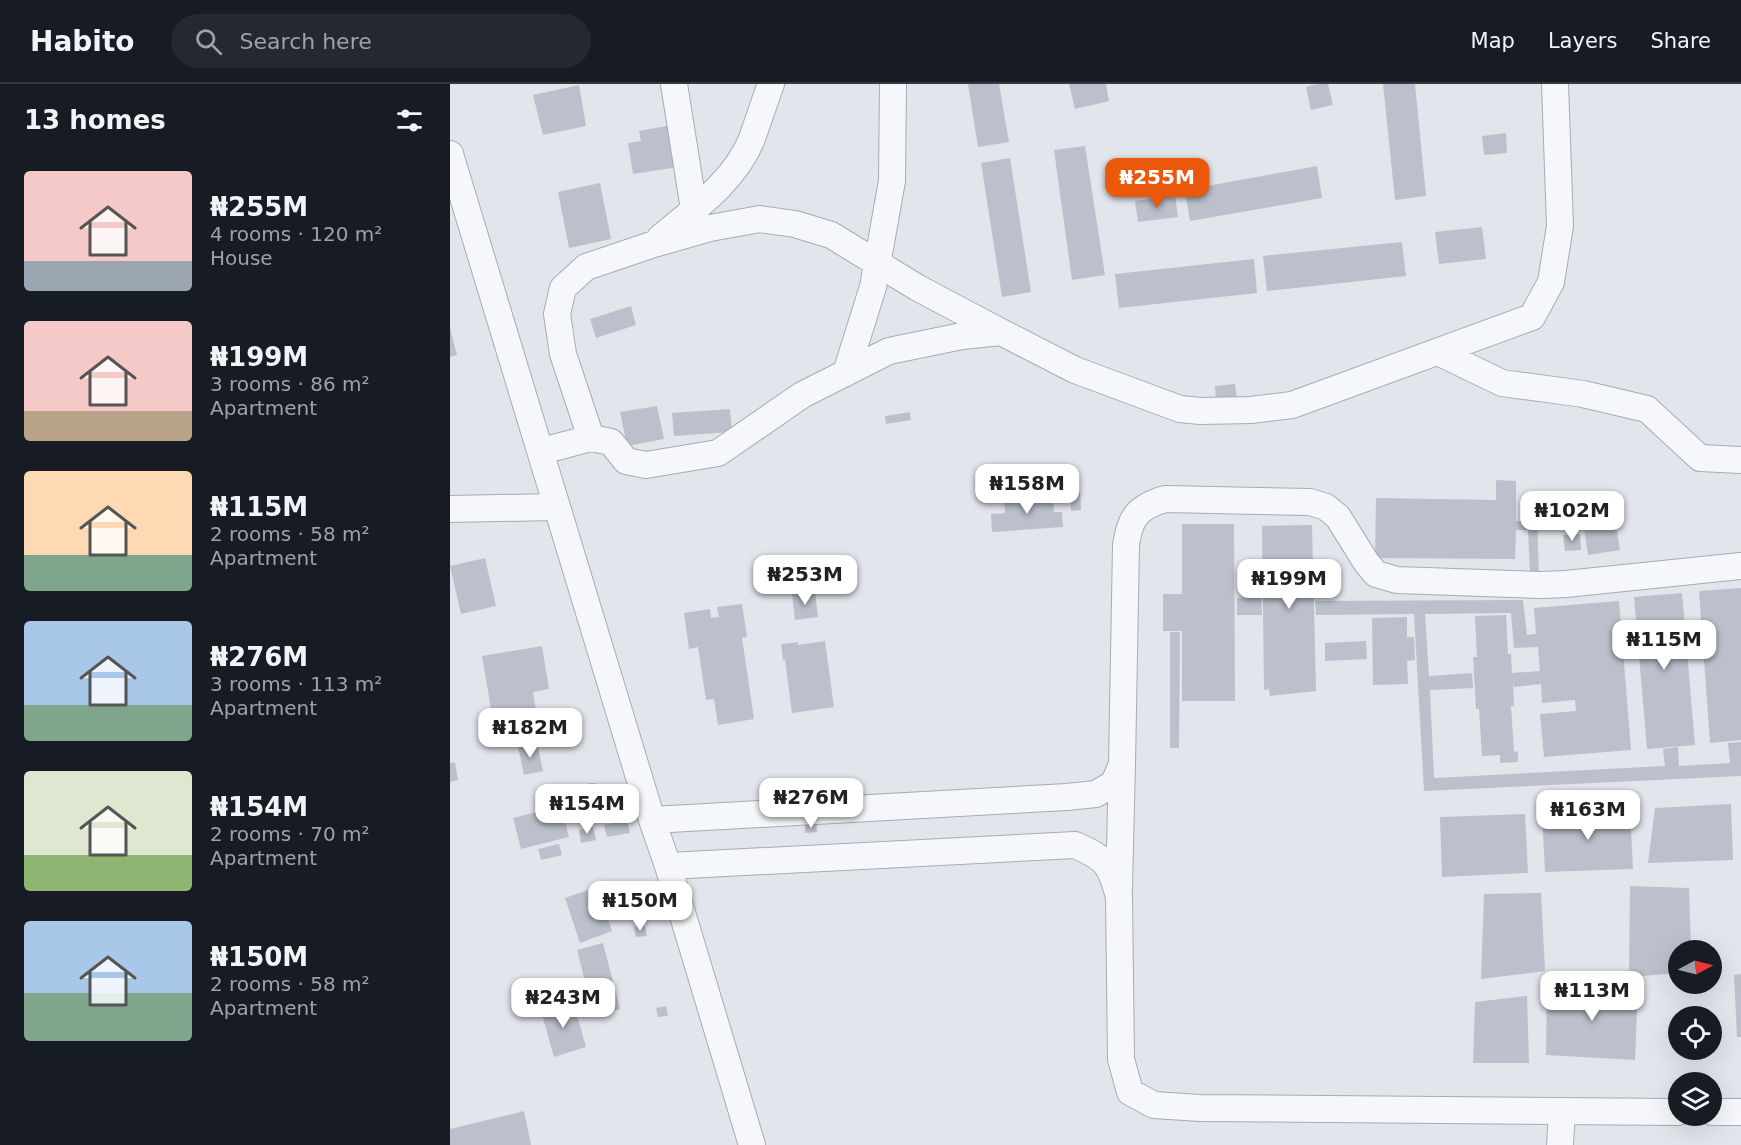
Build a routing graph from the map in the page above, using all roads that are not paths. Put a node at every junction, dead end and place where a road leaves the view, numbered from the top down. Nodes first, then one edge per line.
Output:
1 (674, 84) edge
2 (771, 84) edge
3 (893, 84) edge
4 (1555, 84) edge
5 (450, 154) edge
6 (696, 220) junction
7 (877, 264) junction
8 (1001, 332) junction
9 (1438, 352) junction
10 (846, 373) junction
11 (591, 438) junction
12 (542, 451) junction
13 (1741, 460) edge
14 (556, 507) junction
15 (450, 509) edge
16 (1741, 566) edge
17 (1122, 764) junction
18 (652, 820) junction
19 (668, 866) junction
20 (1119, 897) junction
21 (1562, 1111) junction
22 (1668, 1112) edge
23 (1722, 1112) edge
24 (1741, 1112) edge
25 (752, 1145) edge
26 (1560, 1145) edge

1 - 6 street
2 - 6 street
3 - 7 street
4 - 9 street
5 - 12 street
6 - 7 street
6 - 11 street
7 - 8 street
7 - 10 street
8 - 9 street
8 - 10 street
9 - 13 street
10 - 11 street
11 - 12 street
12 - 14 street
14 - 15 street
14 - 18 street
16 - 17 street
17 - 18 street
17 - 20 street
18 - 19 street
19 - 20 street
19 - 25 street
20 - 21 street
21 - 22 street
21 - 26 street
23 - 24 street

